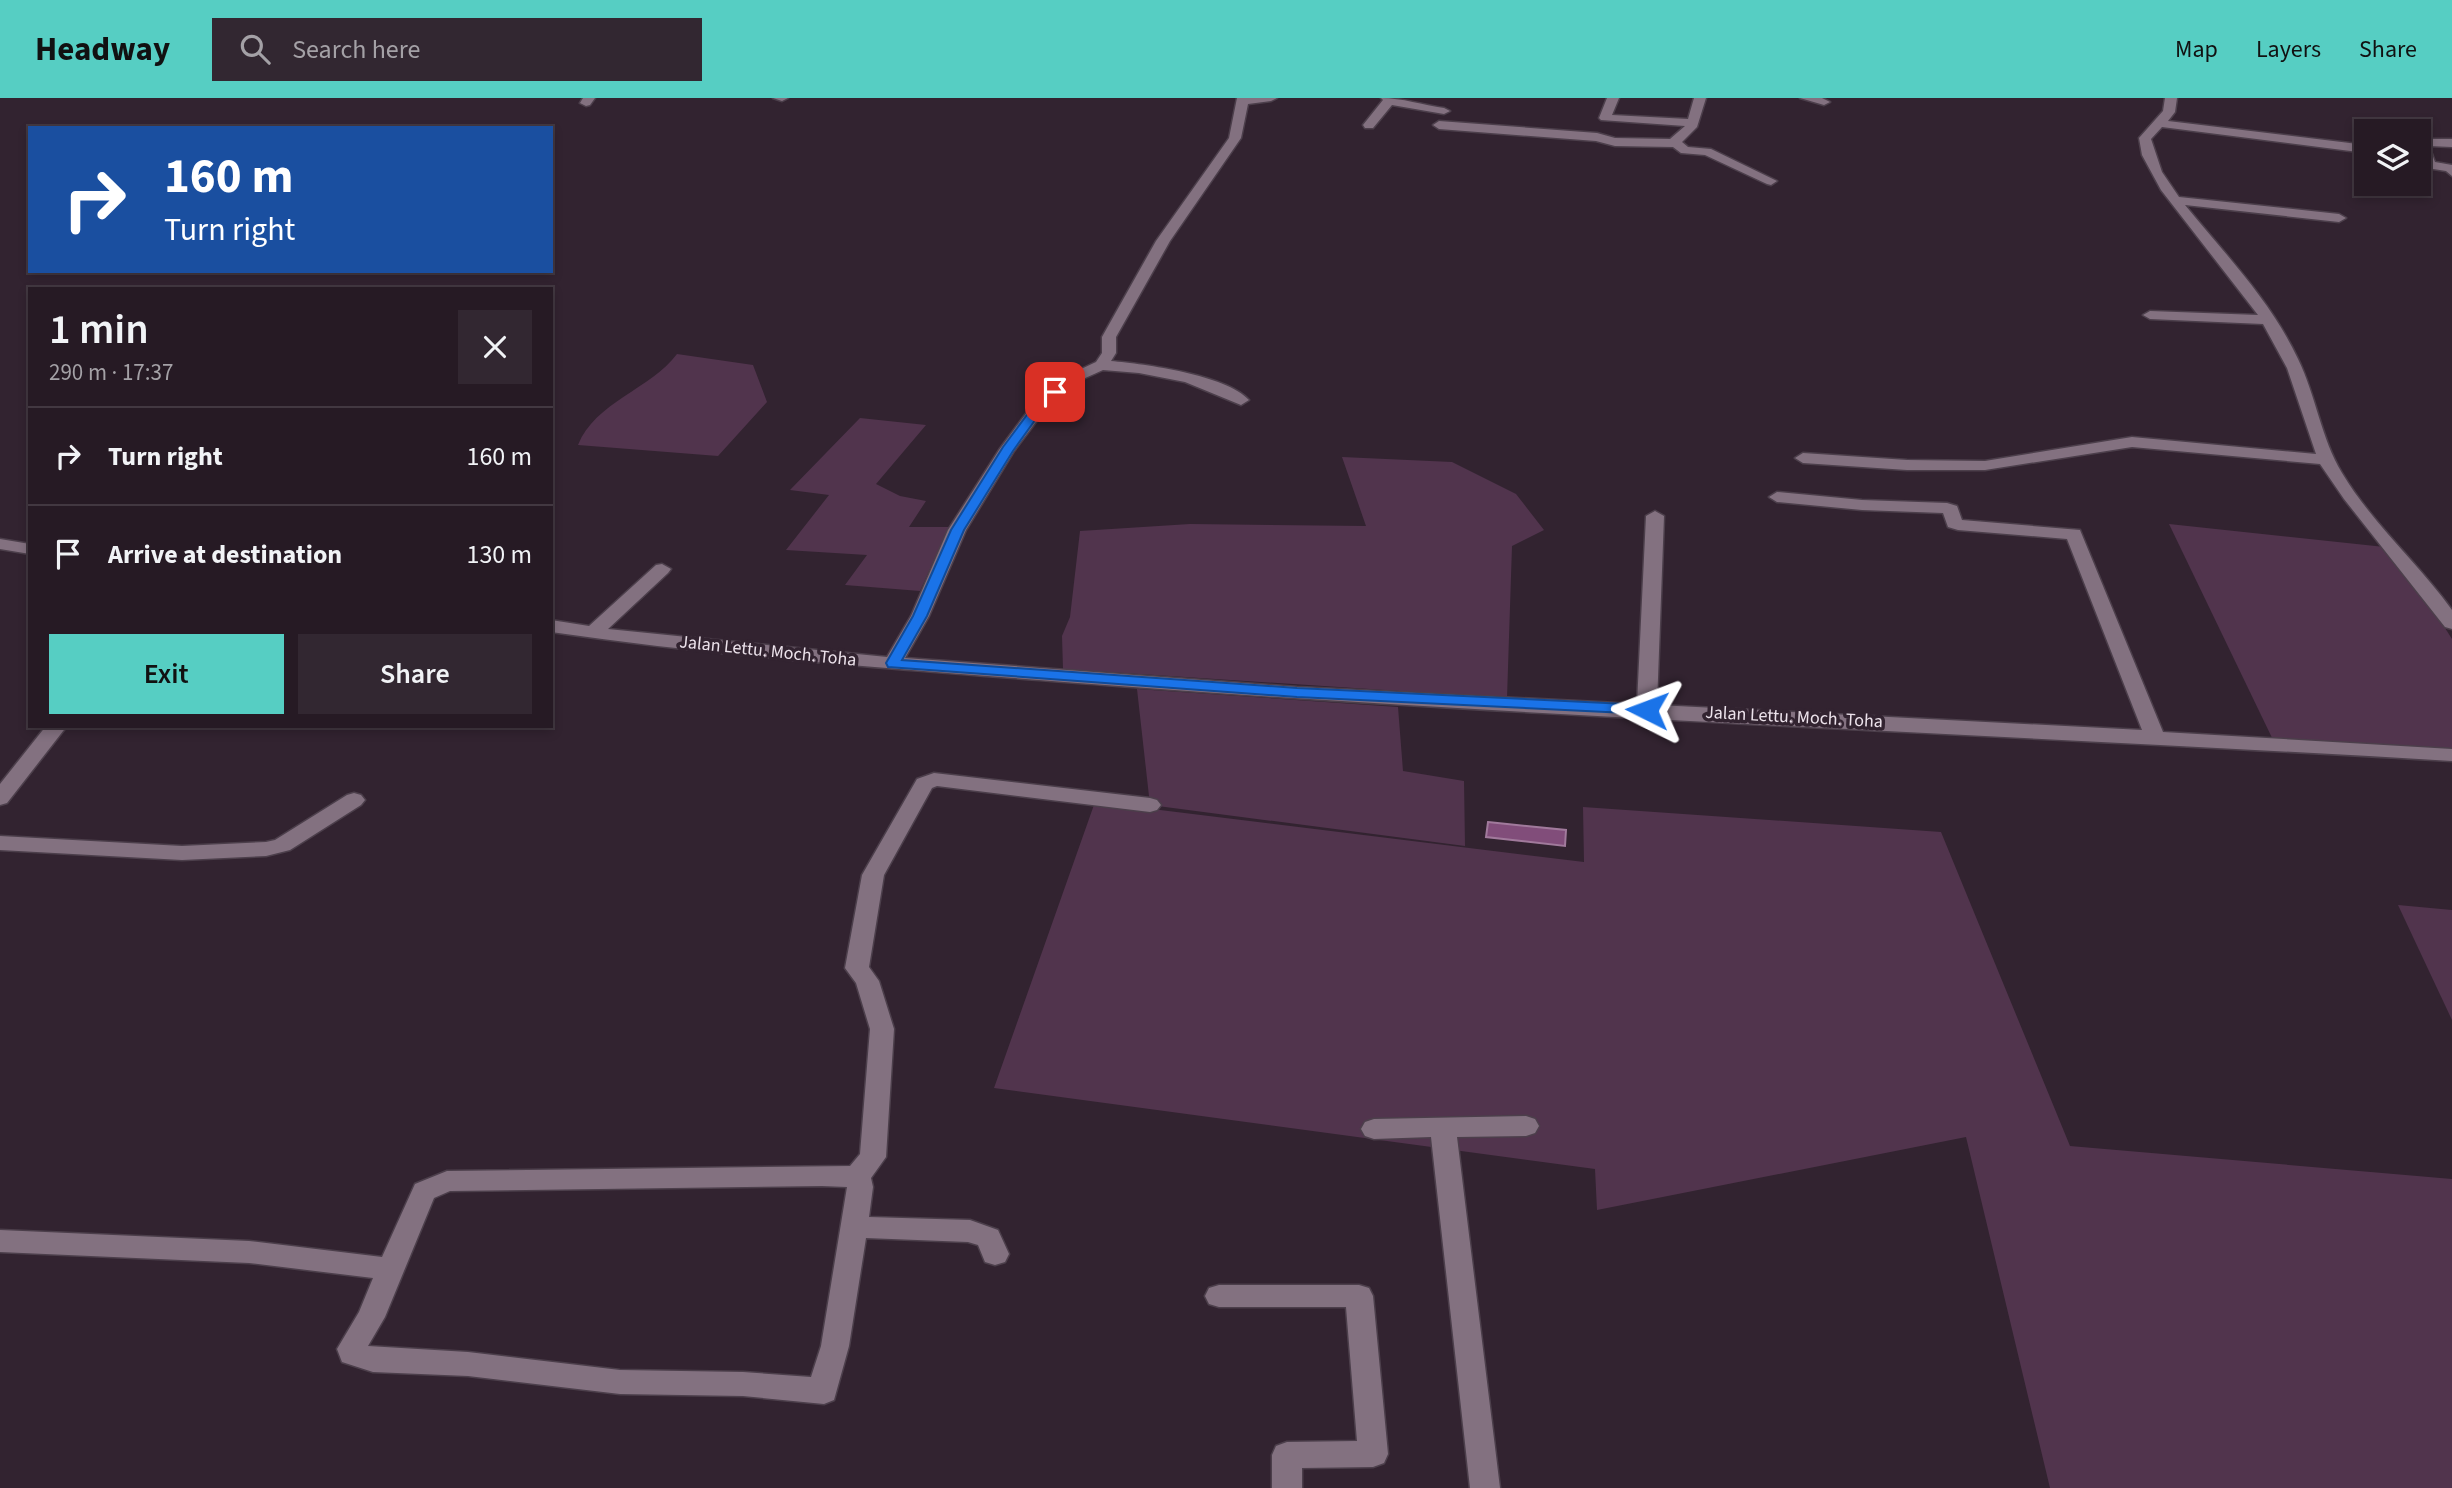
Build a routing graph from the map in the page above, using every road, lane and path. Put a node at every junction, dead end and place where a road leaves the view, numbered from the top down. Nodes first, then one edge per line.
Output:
1 (1271, 98) edge
2 (1613, 98) edge
3 (1700, 98) edge
4 (1806, 98) edge
5 (2171, 98) edge
6 (1243, 99) edge
7 (1389, 99) edge
8 (1824, 102) dead end
9 (1444, 111) dead end
10 (1693, 123) junction
11 (2159, 123) junction
12 (1369, 125) dead end
13 (1439, 125) dead end
14 (2431, 142) edge
15 (1676, 143) junction
16 (2452, 143) edge
17 (2354, 147) edge
18 (2431, 165) edge
19 (2452, 172) edge
20 (1770, 181) dead end
21 (2175, 200) junction
22 (2339, 218) dead end
23 (2150, 315) dead end
24 (2265, 320) junction
25 (1101, 365) junction
26 (1241, 400) dead end
27 (1803, 458) dead end
28 (2327, 460) junction
29 (1777, 498) dead end
30 (1655, 516) dead end
31 (0, 544) edge
32 (28, 549) edge
33 (662, 569) dead end
34 (2452, 623) edge
35 (553, 626) edge
36 (594, 632) junction
37 (893, 663) junction
38 (1647, 710) junction
39 (55, 728) edge
40 (2155, 737) junction
41 (2452, 755) edge
42 (2, 793) edge
43 (354, 800) dead end
44 (1150, 805) dead end
45 (0, 843) edge
46 (1526, 1126) dead end
47 (1443, 1127) junction
48 (1374, 1129) dead end
49 (857, 1176) junction
50 (854, 1227) junction
51 (0, 1241) edge
52 (995, 1254) dead end
53 (390, 1269) junction
54 (1219, 1296) dead end
55 (1287, 1488) edge
56 (1485, 1488) edge

1 - 6 street
2 - 10 street
3 - 10 street
4 - 8 street
5 - 11 street
6 - 25 street
7 - 9 street
7 - 12 street
10 - 15 street
11 - 17 street
11 - 21 street
13 - 15 street
14 - 16 street
15 - 20 street
18 - 19 street
21 - 22 street
21 - 24 street
23 - 24 street
24 - 28 street
25 - 26 street
25 - 37 street
27 - 28 street
28 - 34 street
29 - 40 street
30 - 38 street
31 - 32 street
33 - 36 street
35 - 36 street, Jalan Lettu. Moch. Toha
36 - 37 street, Jalan Lettu. Moch. Toha
37 - 38 street, Jalan Lettu. Moch. Toha
38 - 40 street, Jalan Lettu. Moch. Toha
39 - 42 street
40 - 41 street, Jalan Lettu. Moch. Toha
43 - 45 street
44 - 49 street
46 - 47 street
47 - 48 street
47 - 56 street
49 - 50 street
49 - 53 street
50 - 52 street
50 - 53 street
51 - 53 street
54 - 55 street

